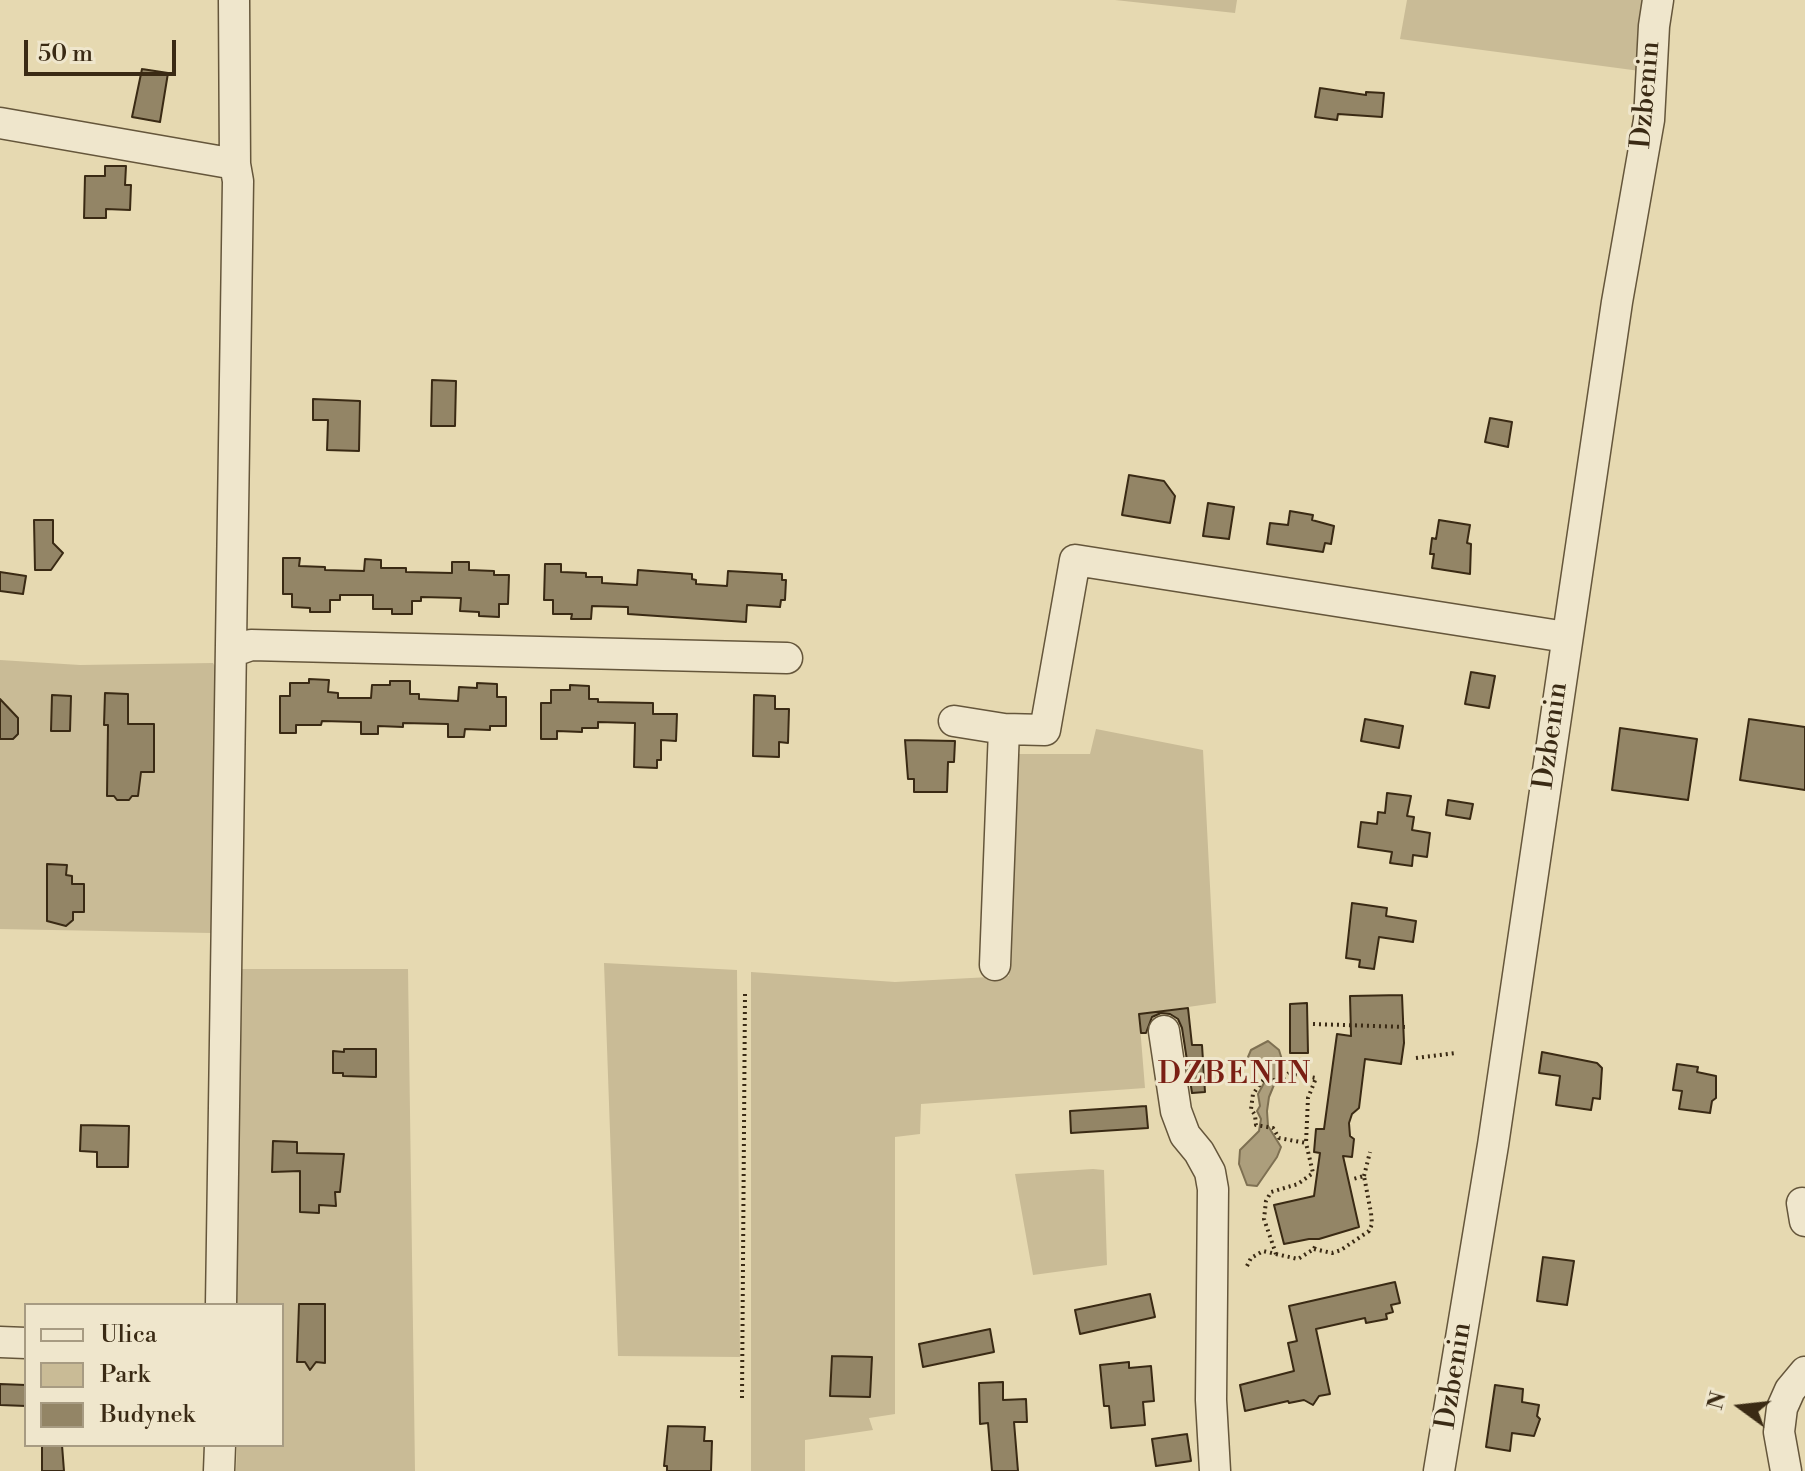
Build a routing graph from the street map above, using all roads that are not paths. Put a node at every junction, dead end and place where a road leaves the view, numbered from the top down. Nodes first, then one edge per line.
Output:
1 (234, 0) edge
2 (1658, 0) edge
3 (0, 123) edge
4 (235, 164) junction
5 (1566, 637) junction
6 (231, 652) junction
7 (787, 658) dead end
8 (954, 721) dead end
9 (1004, 729) junction
10 (995, 965) dead end
11 (1164, 1031) dead end
12 (221, 1303) edge
13 (0, 1342) edge
14 (24, 1343) edge
15 (1805, 1372) edge
16 (220, 1447) edge
17 (219, 1471) edge
18 (1215, 1471) edge
19 (1439, 1471) edge
20 (1786, 1471) edge

1 - 4 street
2 - 5 street, Dzbenin
3 - 4 street
4 - 6 street
5 - 9 street
5 - 19 street, Dzbenin
6 - 7 street
6 - 12 street
8 - 9 street
9 - 10 street
11 - 18 street
13 - 14 street
15 - 20 street
16 - 17 street

